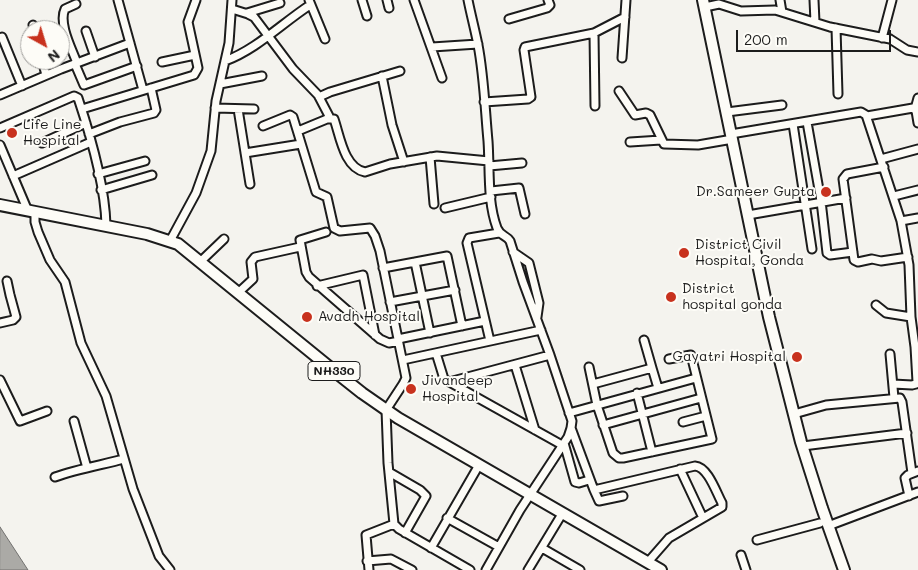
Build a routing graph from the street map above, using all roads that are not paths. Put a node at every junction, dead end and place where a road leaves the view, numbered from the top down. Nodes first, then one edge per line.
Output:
1 (118, 0) edge
2 (196, 0) edge
3 (232, 0) edge
4 (362, 0) edge
5 (387, 0) edge
6 (414, 0) edge
7 (468, 0) edge
8 (548, 0) edge
9 (626, 0) edge
10 (780, 0) edge
11 (814, 0) edge
12 (892, 0) edge
13 (702, 2) edge
14 (280, 3) dead end
15 (310, 3) edge
16 (76, 4) dead end
17 (389, 8) dead end
18 (232, 9) junction
19 (782, 12) junction
20 (247, 13) junction
21 (367, 16) dead end
22 (625, 17) junction
23 (509, 19) dead end
24 (815, 22) junction
25 (836, 28) junction
26 (86, 30) dead end
27 (594, 32) junction
28 (2, 36) dead end
29 (269, 37) junction
30 (882, 38) junction
31 (325, 39) dead end
32 (130, 43) junction
33 (478, 44) junction
34 (432, 47) junction
35 (918, 52) edge
36 (195, 55) junction
37 (95, 56) junction
38 (622, 58) dead end
39 (225, 61) junction
40 (162, 62) dead end
41 (76, 64) junction
42 (137, 66) junction
43 (44, 70) edge
44 (400, 72) dead end
45 (46, 76) junction
46 (262, 76) dead end
47 (382, 76) junction
48 (442, 78) dead end
49 (220, 84) junction
50 (22, 86) junction
51 (147, 89) junction
52 (619, 91) dead end
53 (838, 94) dead end
54 (0, 95) edge
55 (319, 97) junction
56 (918, 98) edge
57 (484, 102) junction
58 (782, 105) dead end
59 (595, 106) dead end
60 (215, 108) junction
61 (238, 108) junction
62 (254, 108) dead end
63 (82, 109) junction
64 (915, 109) junction
65 (727, 112) junction
66 (867, 116) junction
67 (327, 119) junction
68 (807, 122) junction
69 (918, 123) edge
70 (86, 124) junction
71 (793, 124) junction
72 (263, 126) dead end
73 (0, 128) edge
74 (298, 131) junction
75 (729, 137) junction
76 (90, 138) junction
77 (662, 140) junction
78 (630, 142) dead end
79 (42, 143) dead end
80 (301, 144) junction
81 (0, 145) edge
82 (918, 149) edge
83 (245, 153) junction
84 (430, 157) junction
85 (881, 158) junction
86 (144, 161) dead end
87 (404, 162) junction
88 (489, 163) junction
89 (522, 163) dead end
90 (884, 167) junction
91 (98, 174) junction
92 (152, 175) dead end
93 (13, 176) junction
94 (250, 184) dead end
95 (101, 190) junction
96 (918, 190) edge
97 (491, 194) junction
98 (894, 196) junction
99 (846, 198) junction
100 (821, 201) junction
101 (434, 204) dead end
102 (805, 204) junction
103 (0, 205) edge
104 (445, 208) dead end
105 (31, 211) junction
106 (525, 214) dead end
107 (748, 215) junction
108 (918, 218) edge
109 (901, 221) junction
110 (106, 225) junction
111 (326, 232) dead end
112 (499, 233) junction
113 (224, 239) dead end
114 (170, 241) junction
115 (300, 247) junction
116 (812, 249) dead end
117 (513, 252) junction
118 (853, 252) junction
119 (908, 257) junction
120 (200, 262) junction
121 (415, 262) junction
122 (383, 268) junction
123 (7, 282) dead end
124 (317, 286) junction
125 (918, 286) edge
126 (910, 289) junction
127 (455, 290) junction
128 (239, 292) junction
129 (422, 296) junction
130 (390, 302) junction
131 (876, 305) dead end
132 (537, 317) junction
133 (911, 317) junction
134 (485, 321) junction
135 (0, 323) edge
136 (462, 326) junction
137 (541, 330) junction
138 (430, 333) junction
139 (375, 335) junction
140 (398, 340) junction
141 (644, 340) dead end
142 (490, 341) junction
143 (916, 347) edge
144 (436, 353) junction
145 (890, 354) dead end
146 (550, 355) junction
147 (669, 359) dead end
148 (403, 360) junction
149 (515, 364) junction
150 (589, 367) dead end
151 (652, 368) junction
152 (696, 378) junction
153 (0, 380) edge
154 (449, 382) junction
155 (593, 384) junction
156 (893, 384) junction
157 (658, 388) junction
158 (637, 393) junction
159 (701, 398) junction
160 (894, 398) junction
161 (597, 405) junction
162 (386, 410) junction
163 (46, 411) dead end
164 (569, 412) junction
165 (642, 414) junction
166 (794, 414) junction
167 (706, 416) junction
168 (74, 421) dead end
169 (683, 422) dead end
170 (603, 425) junction
171 (571, 428) junction
172 (535, 430) junction
173 (907, 433) junction
174 (563, 444) junction
175 (803, 446) junction
176 (652, 452) junction
177 (124, 459) junction
178 (478, 465) junction
179 (87, 468) junction
180 (680, 469) junction
181 (389, 472) junction
182 (915, 472) edge
183 (55, 477) dead end
184 (590, 480) junction
185 (594, 490) junction
186 (918, 492) edge
187 (530, 495) junction
188 (623, 496) dead end
189 (909, 496) junction
190 (562, 514) junction
191 (447, 518) junction
192 (703, 518) junction
193 (394, 524) junction
194 (824, 524) junction
195 (405, 533) junction
196 (757, 540) dead end
197 (499, 547) junction
198 (431, 548) junction
199 (542, 548) junction
200 (742, 554) dead end
201 (368, 560) junction
202 (395, 560) junction
203 (567, 562) junction
204 (646, 564) edge
205 (170, 570) edge
206 (369, 570) edge
207 (396, 570) edge
208 (412, 570) edge
209 (470, 570) edge
210 (486, 570) edge
211 (528, 570) edge
212 (562, 570) edge
213 (580, 570) edge
214 (661, 570) edge
215 (746, 570) edge
216 (837, 570) edge
217 (844, 570) edge

1 - 32 street
2 - 36 street
3 - 18 street
4 - 21 street
5 - 17 street
6 - 34 street
7 - 33 street
8 - 23 street
9 - 22 street
10 - 19 street
11 - 24 street
12 - 30 street
13 - 19 street
13 - 65 highway
13 - 75 highway
14 - 20 street
15 - 29 street
15 - 31 street
16 - 41 street
18 - 20 street
18 - 39 street
19 - 24 street
20 - 29 street
22 - 27 street
22 - 38 street
24 - 25 street
25 - 30 street
25 - 53 street
26 - 37 street
27 - 57 street
27 - 59 street
28 - 50 street
29 - 39 street
29 - 55 street
30 - 35 street
32 - 37 street
32 - 42 street
33 - 34 street
33 - 57 street
34 - 48 street
36 - 40 street
36 - 51 street
37 - 41 street
39 - 49 street
41 - 42 street
41 - 45 street
42 - 51 street
43 - 45 street
44 - 47 street
45 - 50 street
46 - 49 street
47 - 55 street
47 - 87 street
49 - 60 street
50 - 54 street
51 - 63 street
51 - 76 street
52 - 77 street
55 - 67 street
56 - 64 street
57 - 88 street
58 - 65 street
60 - 61 street
60 - 114 street
61 - 62 street
61 - 83 street
63 - 70 street
63 - 73 street
64 - 66 street
64 - 69 street
65 - 75 highway
66 - 68 street
66 - 85 street
67 - 74 street
67 - 87 street
68 - 71 street
68 - 100 street
70 - 76 street
70 - 79 street
71 - 75 street
71 - 102 street
72 - 74 street
74 - 80 street
75 - 77 street
75 - 107 highway
75 - 194 highway
76 - 91 street
76 - 93 street
77 - 78 street
80 - 83 street
80 - 122 street
81 - 93 street
82 - 85 street
83 - 94 street
84 - 87 street
84 - 88 street
84 - 101 street
85 - 90 street
86 - 91 street
88 - 89 street
88 - 97 street
90 - 98 street
90 - 99 street
91 - 95 street
92 - 95 street
93 - 105 street
95 - 110 street
96 - 98 street
97 - 104 street
97 - 106 street
97 - 112 street
98 - 109 street
99 - 100 street
99 - 118 street
100 - 102 street
100 - 118 street
102 - 107 street
102 - 116 street
103 - 105 highway, NH330
105 - 110 highway, NH330
105 - 177 street
107 - 166 highway
108 - 109 street
109 - 119 street
110 - 114 highway, NH330
111 - 115 street
112 - 117 street
112 - 134 street
113 - 120 street
114 - 120 highway, NH330
115 - 124 street
115 - 128 street
117 - 132 street
117 - 132 street
118 - 119 street
119 - 126 street
120 - 128 highway, NH330
121 - 122 street
121 - 127 street
121 - 129 street
122 - 130 street
123 - 135 street
124 - 139 street
124 - 139 street
125 - 126 street
126 - 133 street
127 - 129 street
127 - 136 street
128 - 162 highway, NH330
129 - 130 street
129 - 138 street
130 - 140 street
131 - 133 street
132 - 137 street
133 - 143 street
134 - 136 street
134 - 142 street
136 - 138 street
137 - 142 street
137 - 146 street
138 - 140 street
139 - 140 street
140 - 148 street
141 - 151 street
142 - 144 street
143 - 156 street
144 - 148 street
144 - 154 street
145 - 156 street
146 - 149 street
146 - 164 street
147 - 152 street
148 - 162 street
149 - 154 street
149 - 172 street
150 - 155 street
151 - 155 street
151 - 157 street
152 - 157 street
152 - 159 street
153 - 163 street
154 - 172 street
155 - 161 street
156 - 160 street
157 - 158 street
158 - 161 street
158 - 165 street
159 - 165 street
159 - 167 street
160 - 166 street
160 - 173 street
161 - 164 street
161 - 170 street
162 - 178 highway, NH330
162 - 181 street
164 - 171 street
165 - 170 street
165 - 176 street
166 - 175 highway
167 - 169 street
167 - 176 street
168 - 179 street
170 - 176 street
171 - 174 street
171 - 184 street
172 - 174 street
173 - 175 street
173 - 182 street
174 - 184 street
174 - 187 street
175 - 194 highway
177 - 179 street
177 - 205 street
178 - 187 highway, NH330
178 - 191 street
179 - 183 street
180 - 185 street
180 - 192 street
180 - 192 street
181 - 193 street
181 - 195 street
182 - 189 street
184 - 185 street
185 - 188 street
186 - 189 street
187 - 190 highway, NH330
187 - 197 street
189 - 194 street
190 - 199 street
190 - 204 highway, NH330
191 - 197 street
191 - 198 street
192 - 204 street
193 - 195 street
193 - 201 street
194 - 196 street
194 - 216 highway
194 - 217 highway
195 - 198 street
197 - 210 street
198 - 209 street
199 - 203 street
199 - 211 street
200 - 215 street
201 - 202 street
201 - 206 street
202 - 207 street
202 - 208 street
203 - 212 street
203 - 213 street
204 - 214 highway, NH330

